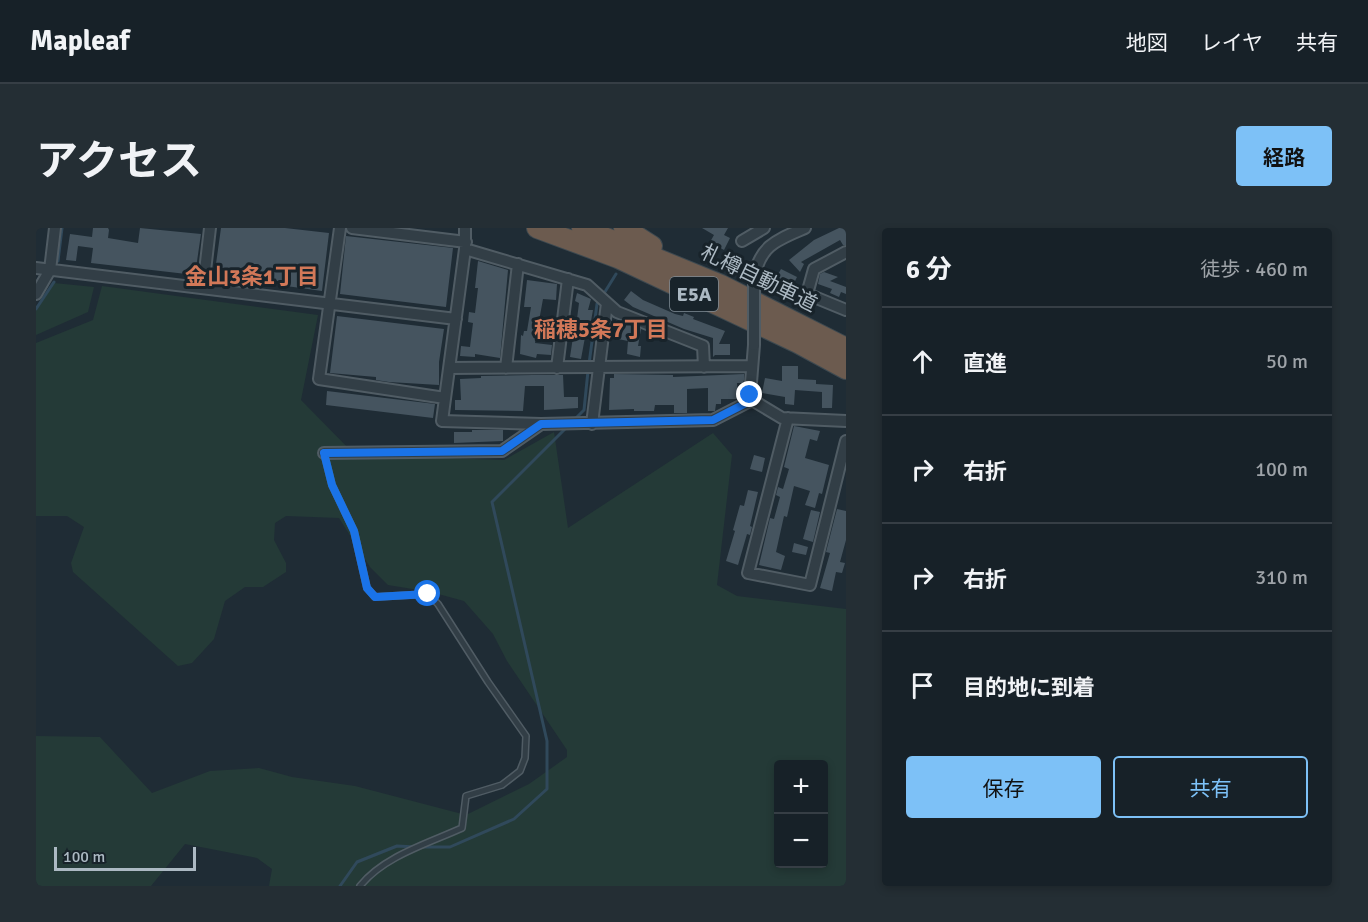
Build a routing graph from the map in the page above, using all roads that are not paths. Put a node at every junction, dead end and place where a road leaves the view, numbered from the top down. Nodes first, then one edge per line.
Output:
1 (55, 228) edge
2 (210, 228) edge
3 (340, 228) edge
4 (352, 228) edge
5 (465, 228) edge
6 (537, 228) edge
7 (582, 228) edge
8 (624, 228) edge
9 (764, 228) edge
10 (805, 228) edge
11 (742, 241) dead end
12 (466, 246) junction
13 (846, 252) edge
14 (518, 264) junction
15 (36, 268) edge
16 (50, 270) junction
17 (694, 273) junction
18 (568, 279) junction
19 (203, 288) junction
20 (36, 294) edge
21 (606, 302) junction
22 (330, 303) junction
23 (846, 310) edge
24 (456, 319) junction
25 (843, 363) edge
26 (752, 366) junction
27 (597, 367) junction
28 (704, 367) junction
29 (449, 368) junction
30 (506, 368) junction
31 (557, 368) junction
32 (445, 398) junction
33 (752, 400) junction
34 (788, 418) junction
35 (846, 421) edge
36 (541, 424) junction
37 (587, 424) junction
38 (846, 441) edge
39 (324, 453) joint
40 (360, 886) edge

1 - 16 street
2 - 19 street
3 - 22 street
4 - 12 street
5 - 12 street
6 - 25 highway, 札樽自動車道 / E5A
7 - 17 highway, 札樽自動車道 / E5A
8 - 17 highway
9 - 11 street
10 - 26 street, bridge
12 - 14 street
12 - 24 street
13 - 23 street
14 - 18 street
14 - 30 street
15 - 16 street
16 - 19 street
16 - 20 street
17 - 25 highway, 札樽自動車道 / E5A
18 - 21 street
18 - 31 street
19 - 22 street
21 - 27 street
21 - 28 street
22 - 24 street
22 - 32 street
24 - 29 street
26 - 28 street
26 - 33 street
27 - 28 street
27 - 31 street
27 - 37 street
29 - 30 street
29 - 32 street
30 - 31 street
32 - 36 street
33 - 34 street
33 - 37 street
34 - 35 street
34 - 38 street
36 - 37 street
36 - 39 street
39 - 40 lane

